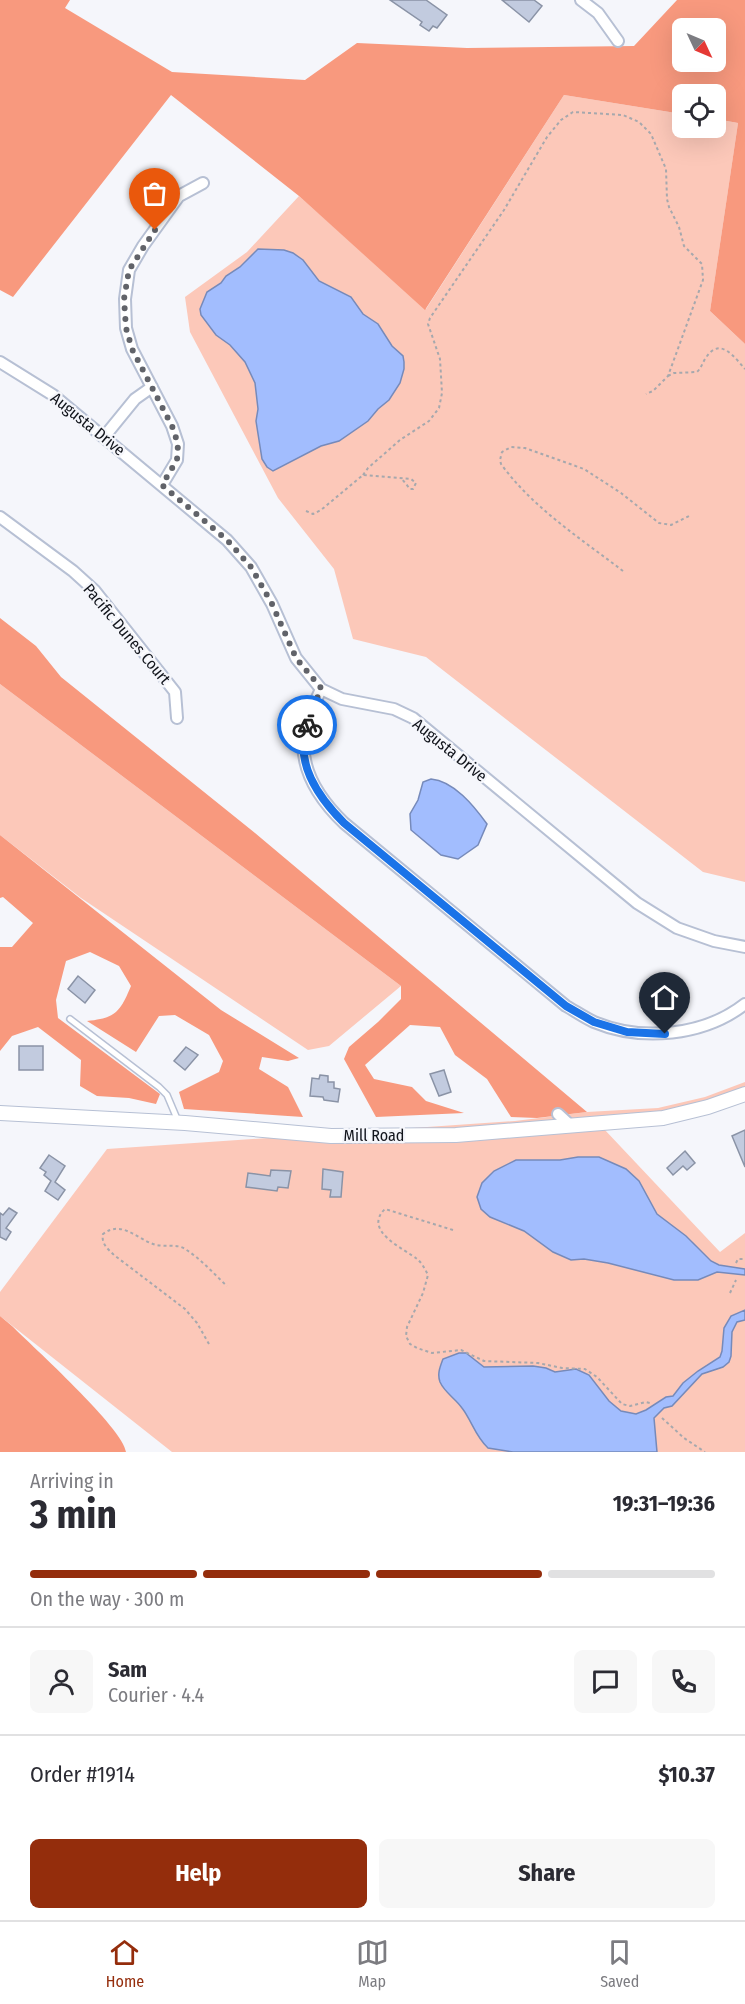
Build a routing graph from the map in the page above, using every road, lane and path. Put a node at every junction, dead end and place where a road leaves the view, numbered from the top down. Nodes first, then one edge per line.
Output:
1 (581, 0) edge
2 (618, 40) dead end
3 (203, 183) dead end
4 (0, 362) edge
5 (745, 369) edge
6 (668, 376) junction
7 (152, 387) junction
8 (646, 394) dead end
9 (104, 437) junction
10 (363, 475) junction
11 (402, 479) junction
12 (162, 485) junction
13 (306, 512) dead end
14 (689, 516) dead end
15 (0, 517) edge
16 (623, 571) dead end
17 (321, 688) junction
18 (177, 718) dead end
19 (745, 947) edge
20 (745, 1004) edge
21 (70, 1019) dead end
22 (745, 1094) edge
23 (0, 1113) edge
24 (558, 1114) dead end
25 (178, 1123) junction
26 (571, 1126) junction
27 (453, 1230) dead end
28 (745, 1259) edge
29 (736, 1263) dead end
30 (736, 1280) dead end
31 (227, 1286) dead end
32 (730, 1293) dead end
33 (209, 1344) dead end
34 (650, 1403) dead end
35 (662, 1418) dead end
36 (705, 1452) edge

1 - 2 street
3 - 7 street
4 - 9 street, Augusta Drive
5 - 6 path
6 - 8 path
6 - 10 path
7 - 9 street
7 - 12 street
9 - 12 street, Augusta Drive
10 - 11 path
10 - 13 path
11 - 11 path
12 - 17 street, Augusta Drive
14 - 16 path
15 - 18 street, Pacific Dunes Court
17 - 19 street, Augusta Drive
17 - 20 street
21 - 25 lane
22 - 26 main road, Mill Road
23 - 25 main road, Mill Road
24 - 26 street
25 - 26 main road, Mill Road
27 - 34 path
28 - 29 path
30 - 32 path
31 - 33 path
35 - 36 path

